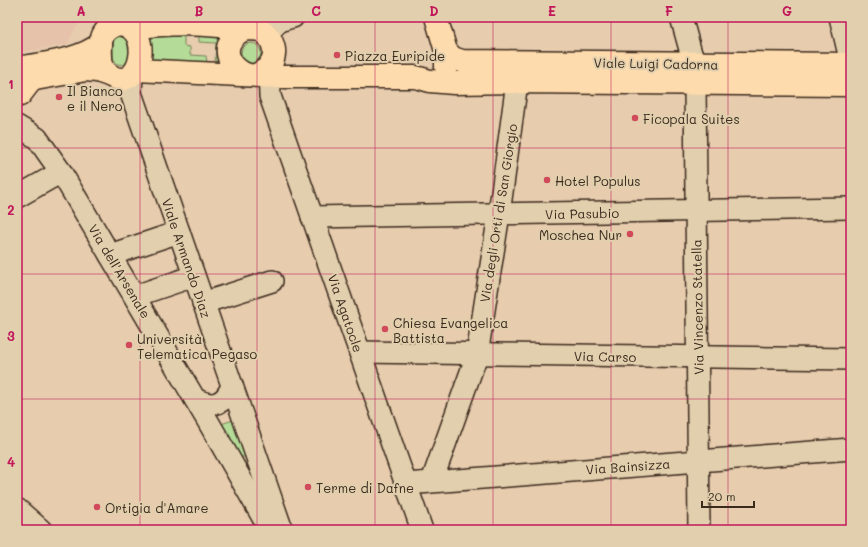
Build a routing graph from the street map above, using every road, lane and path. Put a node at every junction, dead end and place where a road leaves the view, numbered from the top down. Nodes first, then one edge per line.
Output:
1 (293, 17) edge
2 (436, 17) edge
3 (681, 17) edge
4 (840, 17) edge
5 (120, 23) edge
6 (233, 26) edge
7 (267, 35) junction
8 (101, 43) junction
9 (454, 56) junction
10 (851, 63) edge
11 (17, 68) edge
12 (134, 72) junction
13 (694, 73) junction
14 (109, 75) junction
15 (266, 78) junction
16 (444, 82) junction
17 (517, 82) junction
18 (851, 85) edge
19 (18, 94) edge
20 (17, 126) edge
21 (61, 172) junction
22 (17, 197) edge
23 (851, 208) edge
24 (696, 211) junction
25 (499, 214) junction
26 (312, 217) junction
27 (179, 232) junction
28 (110, 255) junction
29 (194, 276) junction
30 (272, 281) dead end
31 (135, 296) junction
32 (203, 303) junction
33 (360, 352) junction
34 (477, 355) junction
35 (697, 357) junction
36 (851, 359) edge
37 (232, 386) junction
38 (195, 399) junction
39 (851, 449) edge
40 (698, 460) junction
41 (432, 481) junction
42 (406, 484) junction
43 (17, 509) edge
44 (41, 530) edge
45 (270, 530) edge
46 (282, 530) edge
47 (422, 530) edge
48 (699, 530) edge

1 - 7 street
2 - 9 main road
3 - 13 street, Via Vincenzo Statella
4 - 10 street
5 - 6 main road
5 - 8 main road
5 - 12 main road
6 - 7 main road
6 - 15 main road
7 - 15 main road
8 - 11 main road
8 - 14 main road
9 - 13 main road, Viale Luigi Cadorna
9 - 16 main road
10 - 13 main road, Viale Luigi Cadorna
12 - 14 main road
12 - 15 main road, Viale Luigi Cadorna
12 - 27 street, Viale Armando Diaz
13 - 17 main road, Viale Luigi Cadorna
13 - 18 main road, Viale Luigi Cadorna
13 - 24 street, Via Vincenzo Statella
14 - 19 main road
15 - 16 main road, Viale Luigi Cadorna
15 - 26 street, Via Agatocle
16 - 17 main road, Viale Luigi Cadorna
17 - 25 street, Via degli Orti di San Giorgio
20 - 21 street, Via dell'Arsenale
21 - 22 street
21 - 28 street, Via dell'Arsenale
23 - 24 street, Via Pasubio
24 - 25 street, Via Pasubio
24 - 35 street, Via Vincenzo Statella
25 - 26 street, Via Pasubio
25 - 34 street, Via degli Orti di San Giorgio
26 - 33 street, Via Agatocle
27 - 28 street
27 - 29 street, Viale Armando Diaz
28 - 31 street, Via dell'Arsenale
29 - 31 street
29 - 32 street, Viale Armando Diaz
30 - 32 street
31 - 38 street, Via dell'Arsenale
32 - 37 street, Viale Armando Diaz
33 - 34 street, Via Carso
33 - 42 street, Via Agatocle
34 - 35 street, Via Carso
34 - 41 street, Via degli Orti di San Giorgio
35 - 36 street, Via Carso
35 - 40 street, Via Vincenzo Statella
37 - 38 street
37 - 46 street, Viale Armando Diaz
38 - 45 street, Via dell'Arsenale
39 - 40 street, Via Bainsizza
40 - 41 street, Via Bainsizza
40 - 48 street, Via Vincenzo Statella
41 - 42 street, Via Bainsizza
42 - 47 street, Via Agatocle
43 - 44 street

